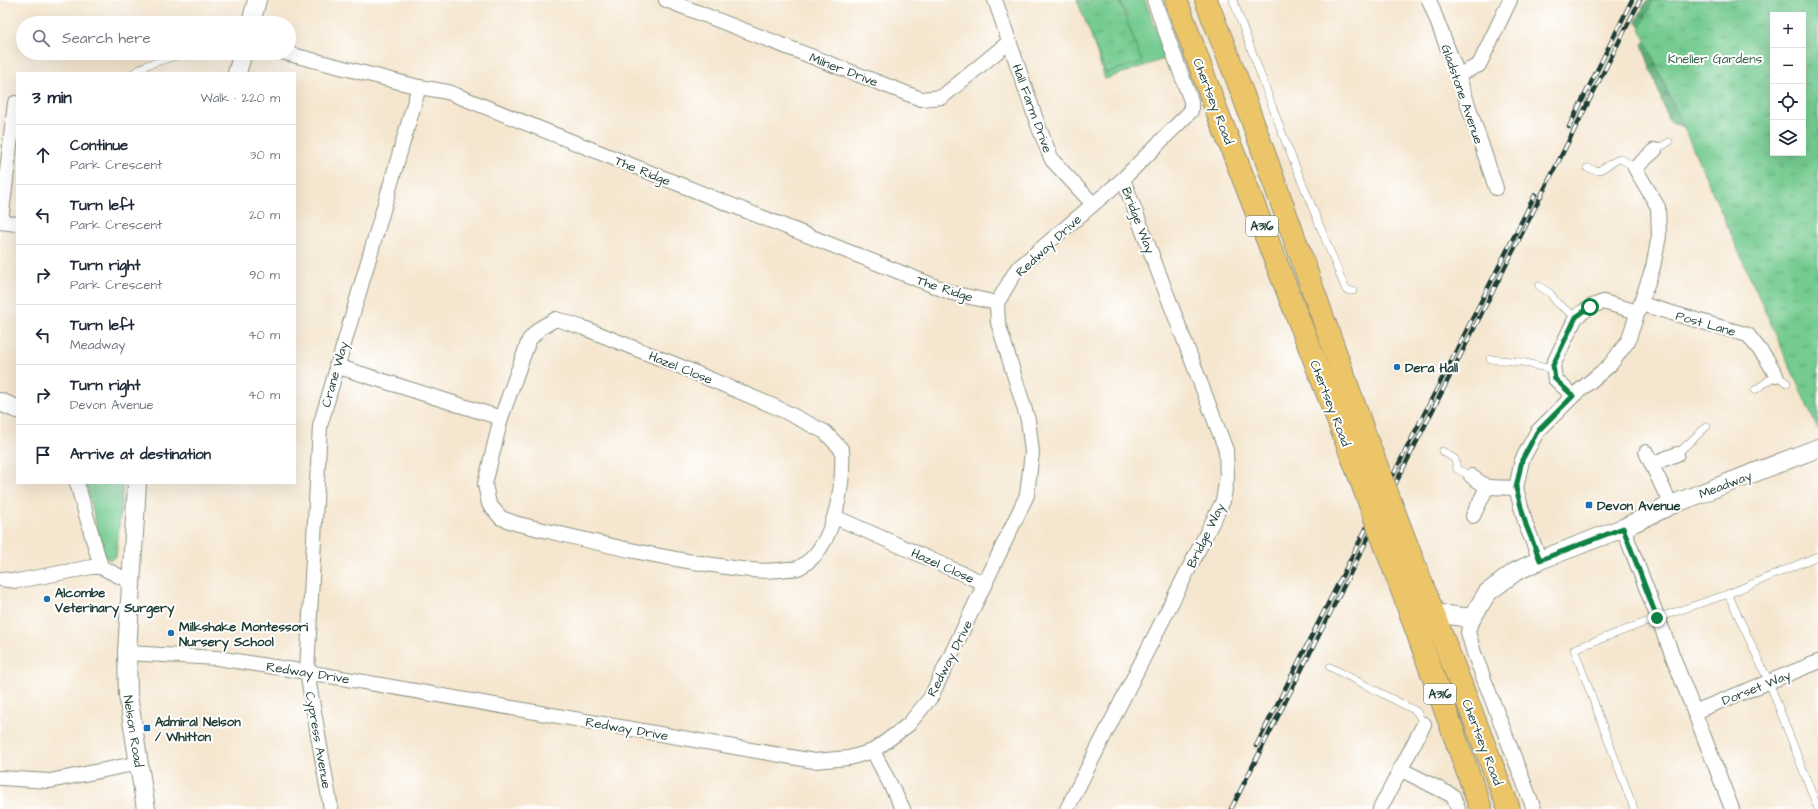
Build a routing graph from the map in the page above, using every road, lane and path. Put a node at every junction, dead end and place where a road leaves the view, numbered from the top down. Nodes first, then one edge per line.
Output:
1 (257, 0) edge
2 (666, 0) edge
3 (995, 0) edge
4 (1154, 0) edge
5 (1176, 0) edge
6 (1206, 0) edge
7 (1233, 0) edge
8 (1429, 0) edge
9 (1510, 0) edge
10 (253, 16) edge
11 (1009, 42) junction
12 (296, 56) edge
13 (163, 60) edge
14 (241, 60) edge
15 (135, 72) edge
16 (237, 72) edge
17 (1458, 75) junction
18 (419, 87) junction
19 (15, 103) dead end
20 (1669, 142) dead end
21 (1655, 150) joint
22 (1587, 168) dead end
23 (1635, 168) junction
24 (1123, 179) junction
25 (1496, 188) dead end
26 (1093, 204) junction
27 (0, 222) edge
28 (16, 224) edge
29 (1539, 286) dead end
30 (1353, 291) dead end
31 (997, 303) junction
32 (1639, 308) junction
33 (1576, 317) junction
34 (1490, 359) dead end
35 (336, 366) junction
36 (1554, 370) junction
37 (1776, 375) junction
38 (1787, 383) dead end
39 (1755, 390) dead end
40 (1573, 396) junction
41 (0, 402) edge
42 (16, 409) edge
43 (501, 418) junction
44 (1708, 426) dead end
45 (1358, 444) junction
46 (1818, 448) edge
47 (1442, 451) dead end
48 (1677, 454) joint
49 (1471, 476) joint
50 (77, 484) edge
51 (137, 484) edge
52 (1487, 487) junction
53 (1516, 488) junction
54 (1671, 505) junction
55 (1473, 516) dead end
56 (835, 517) junction
57 (1623, 528) junction
58 (1818, 556) edge
59 (1540, 560) junction
60 (101, 567) junction
61 (1407, 574) junction
62 (0, 579) edge
63 (131, 582) junction
64 (986, 584) junction
65 (1728, 594) junction
66 (1432, 613) junction
67 (1472, 618) junction
68 (1657, 618) junction
69 (127, 653) junction
70 (1818, 662) edge
71 (1330, 667) dead end
72 (307, 672) junction
73 (1769, 682) junction
74 (1694, 712) junction
75 (1424, 724) joint
76 (872, 751) junction
77 (139, 763) junction
78 (1400, 769) junction
79 (0, 778) edge
80 (146, 809) edge
81 (331, 809) edge
82 (903, 809) edge
83 (1067, 809) edge
84 (1380, 809) edge
85 (1458, 809) edge
86 (1481, 809) edge
87 (1509, 809) edge
88 (1534, 809) edge
89 (1634, 809) edge
90 (1732, 809) edge
91 (1818, 809) edge

1 - 10 street
2 - 11 street, Milner Drive
3 - 11 street, Hall Farm Drive
4 - 24 street, Redway Drive
5 - 45 highway, Chertsey Road / A316
6 - 45 highway, Chertsey Road / A316
7 - 30 lane
8 - 17 street, Gladstone Avenue
9 - 17 street
11 - 26 street, Hall Farm Drive
12 - 18 street, The Ridge
13 - 15 lane
14 - 16 street
17 - 25 street, Gladstone Avenue
18 - 31 street, The Ridge
18 - 35 street, Crane Way
19 - 27 street
20 - 21 lane
21 - 23 street
22 - 23 lane
23 - 32 street
24 - 26 street, Redway Drive
24 - 83 street, Bridge Way
26 - 31 street, Redway Drive
27 - 28 street
29 - 33 lane
31 - 64 street, Redway Drive
32 - 33 street, Post Lane
32 - 37 street, Post Lane
32 - 40 street
33 - 36 street
34 - 36 lane
35 - 43 street
35 - 72 street, Crane Way
36 - 40 street
37 - 38 lane
37 - 39 lane
40 - 53 street
41 - 42 street
43 - 56 street, Hazel Close
43 - 56 street, Hazel Close
44 - 48 lane
45 - 61 highway, Chertsey Road / A316, bridge
46 - 54 street, Meadway
47 - 49 lane
48 - 54 street
49 - 52 street
50 - 60 street
51 - 63 street, Nelson Road
52 - 53 street
52 - 55 street
53 - 59 street
54 - 57 street, Meadway
56 - 64 street, Hazel Close
57 - 59 street, Meadway
57 - 68 street
58 - 65 lane
59 - 67 street, Meadway
60 - 62 street
60 - 63 street
61 - 66 highway, Chertsey Road / A316
61 - 86 highway, Chertsey Road / A316
63 - 69 street, Nelson Road
64 - 76 street, Redway Drive
65 - 68 lane
65 - 73 lane
66 - 67 street
66 - 87 highway, Chertsey Road / A316
67 - 88 street, Chertsey Road
68 - 74 street
68 - 89 lane
69 - 72 street, Redway Drive
69 - 77 street, Nelson Road
70 - 73 street, Dorset Way
71 - 75 lane
72 - 76 street, Redway Drive
72 - 81 street, Cypress Avenue
73 - 74 street, Dorset Way
73 - 91 lane
74 - 90 street
75 - 78 street
76 - 82 street
77 - 79 street
77 - 80 street, Nelson Road
78 - 84 street
78 - 85 street

